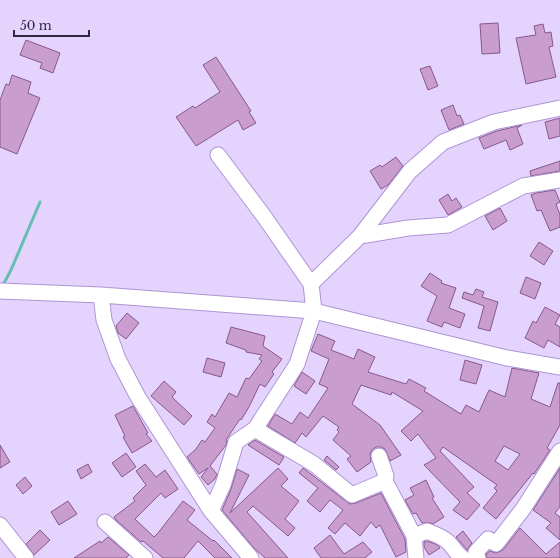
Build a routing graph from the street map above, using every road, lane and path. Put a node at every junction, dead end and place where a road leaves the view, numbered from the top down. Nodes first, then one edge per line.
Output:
1 (560, 108) edge
2 (218, 155) dead end
3 (560, 180) edge
4 (360, 236) junction
5 (312, 284) junction
6 (0, 291) edge
7 (101, 295) junction
8 (314, 311) junction
9 (560, 367) edge
10 (255, 428) junction
11 (560, 451) edge
12 (379, 456) dead end
13 (385, 481) junction
14 (211, 511) junction
15 (105, 522) dead end
16 (0, 524) edge
17 (414, 536) junction
18 (26, 558) edge
19 (144, 558) edge
20 (251, 558) edge
21 (416, 558) edge
22 (463, 558) edge
23 (478, 558) edge

1 - 4 street
2 - 5 street
3 - 4 street
4 - 5 street
5 - 8 street
6 - 7 street
7 - 8 street
7 - 14 street
8 - 9 street
8 - 10 street
10 - 13 street
10 - 14 street
11 - 23 street
12 - 13 street
13 - 17 street
14 - 20 street
15 - 19 street
16 - 18 street
17 - 21 street
17 - 22 street

